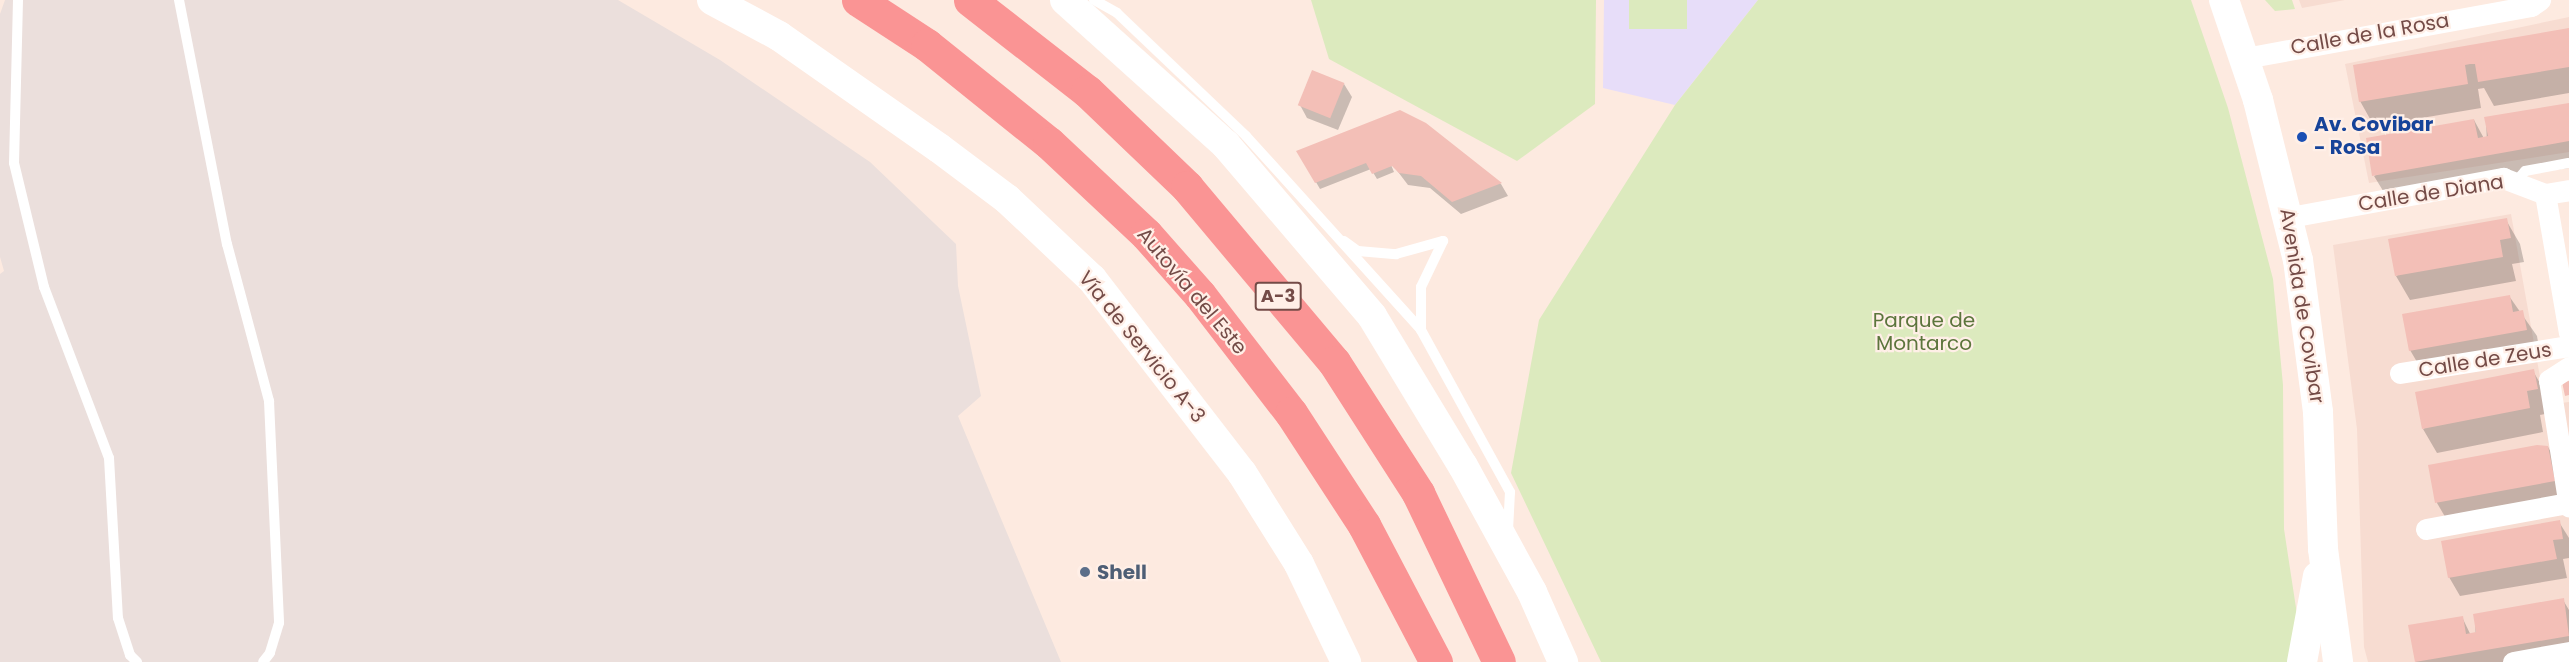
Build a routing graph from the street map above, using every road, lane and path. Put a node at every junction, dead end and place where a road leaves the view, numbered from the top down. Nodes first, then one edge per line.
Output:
1 (18, 0) edge
2 (179, 0) edge
3 (712, 0) edge
4 (858, 0) edge
5 (970, 0) edge
6 (1065, 0) edge
7 (1094, 0) edge
8 (1115, 0) edge
9 (2224, 0) edge
10 (2536, 3) edge
11 (2484, 7) edge
12 (1117, 13) junction
13 (2245, 58) junction
14 (2568, 163) edge
15 (2517, 180) junction
16 (2569, 190) edge
17 (2545, 194) junction
18 (2290, 217) junction
19 (1328, 231) junction
20 (1421, 330) junction
21 (2569, 333) edge
22 (2569, 346) edge
23 (2569, 367) edge
24 (2400, 373) dead end
25 (2568, 495) edge
26 (2426, 529) dead end
27 (1507, 545) junction
28 (2323, 549) junction
29 (2308, 629) junction
30 (2569, 652) edge
31 (137, 662) edge
32 (263, 662) edge
33 (1346, 662) edge
34 (1436, 662) edge
35 (1499, 662) edge
36 (1563, 662) edge
37 (2302, 662) edge
38 (2312, 662) edge
39 (2338, 662) edge
40 (2513, 662) edge

1 - 31 lane
2 - 32 lane
3 - 33 main road, Vía de Servicio A-3
4 - 34 highway, Autovía del Este
5 - 35 highway, A-3
6 - 27 main road
7 - 12 lane
8 - 12 lane
9 - 13 main road, Avenida de Covibar
10 - 11 street, Calle de la Rosa
11 - 13 street, Calle de la Rosa
12 - 19 lane
13 - 18 main road, Avenida de Covibar
14 - 15 lane
15 - 17 street, Calle de Diana
15 - 18 street, Calle de Diana
16 - 17 street
17 - 21 street
18 - 28 main road, Avenida de Covibar
19 - 20 lane
19 - 20 lane
20 - 27 lane
22 - 24 street, Calle de Zeus
23 - 25 street
25 - 26 street
27 - 36 main road
28 - 29 main road, Avenida de Covibar
28 - 39 main road, Avenida de Covibar
29 - 37 main road, Avenida de Covibar
29 - 38 main road
30 - 40 street

